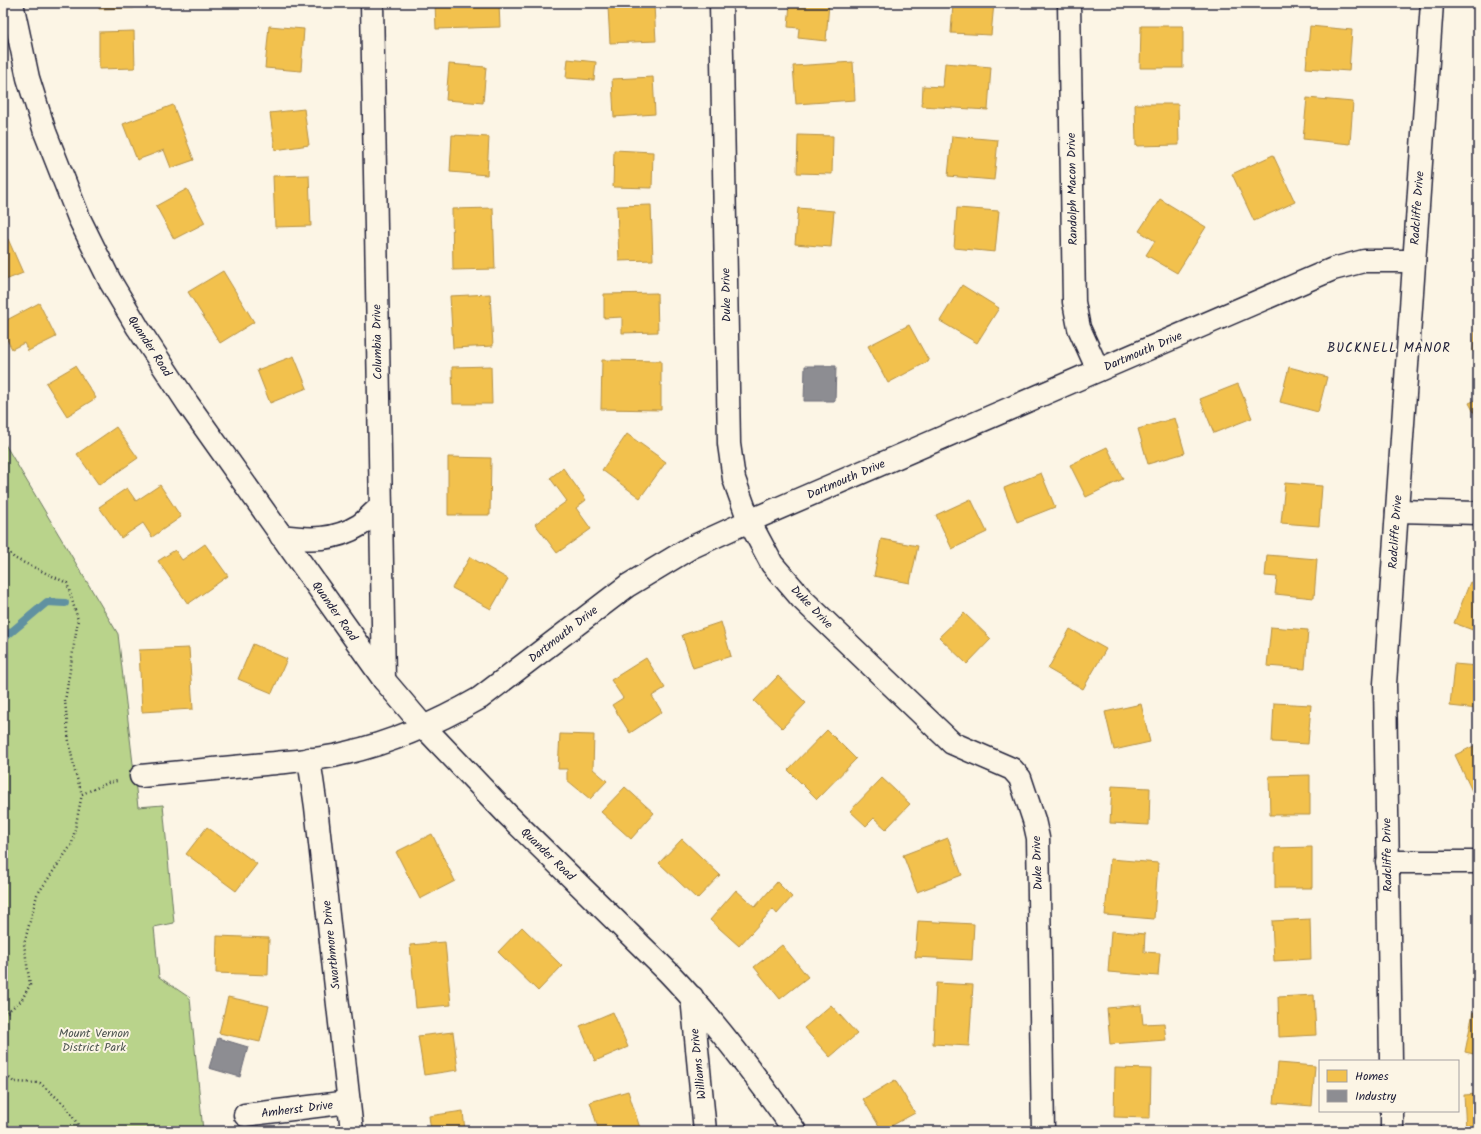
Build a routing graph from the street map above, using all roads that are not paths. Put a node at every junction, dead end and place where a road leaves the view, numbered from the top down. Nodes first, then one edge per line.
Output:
1 (12, 3) edge
2 (372, 3) edge
3 (722, 3) edge
4 (1069, 3) edge
5 (1432, 3) edge
6 (1414, 261) junction
7 (1098, 370) junction
8 (380, 506) junction
9 (1397, 511) junction
10 (1478, 513) edge
11 (749, 521) junction
12 (281, 536) junction
13 (384, 680) junction
14 (424, 727) junction
15 (309, 760) junction
16 (141, 776) road end
17 (1387, 862) junction
18 (1478, 862) edge
19 (692, 997) junction
20 (1391, 1060) edge
21 (349, 1102) junction
22 (1392, 1112) edge
23 (245, 1115) dead end
24 (352, 1131) edge
25 (705, 1131) edge
26 (795, 1131) edge
27 (1043, 1131) edge
28 (1392, 1131) edge

1 - 12 street, Quander Road
2 - 8 street, Columbia Drive
3 - 11 street, Duke Drive
4 - 7 street, Randolph Macon Drive
5 - 6 street, Radcliffe Drive
6 - 7 street, Dartmouth Drive
6 - 9 street, Radcliffe Drive
7 - 11 street, Dartmouth Drive
8 - 12 street
8 - 13 street, Columbia Drive
9 - 10 street
9 - 17 street, Radcliffe Drive
11 - 14 street, Dartmouth Drive
11 - 27 street, Duke Drive
12 - 13 street, Quander Road
13 - 14 street, Quander Road
14 - 15 street, Dartmouth Drive
14 - 19 street, Quander Road
15 - 16 street, Dartmouth Drive
15 - 21 street, Swarthmore Drive
17 - 18 street
17 - 20 street, Radcliffe Drive
19 - 25 street, Williams Drive
19 - 26 street, Quander Road
21 - 23 street, Amherst Drive
21 - 24 street, Swarthmore Drive
22 - 28 street

